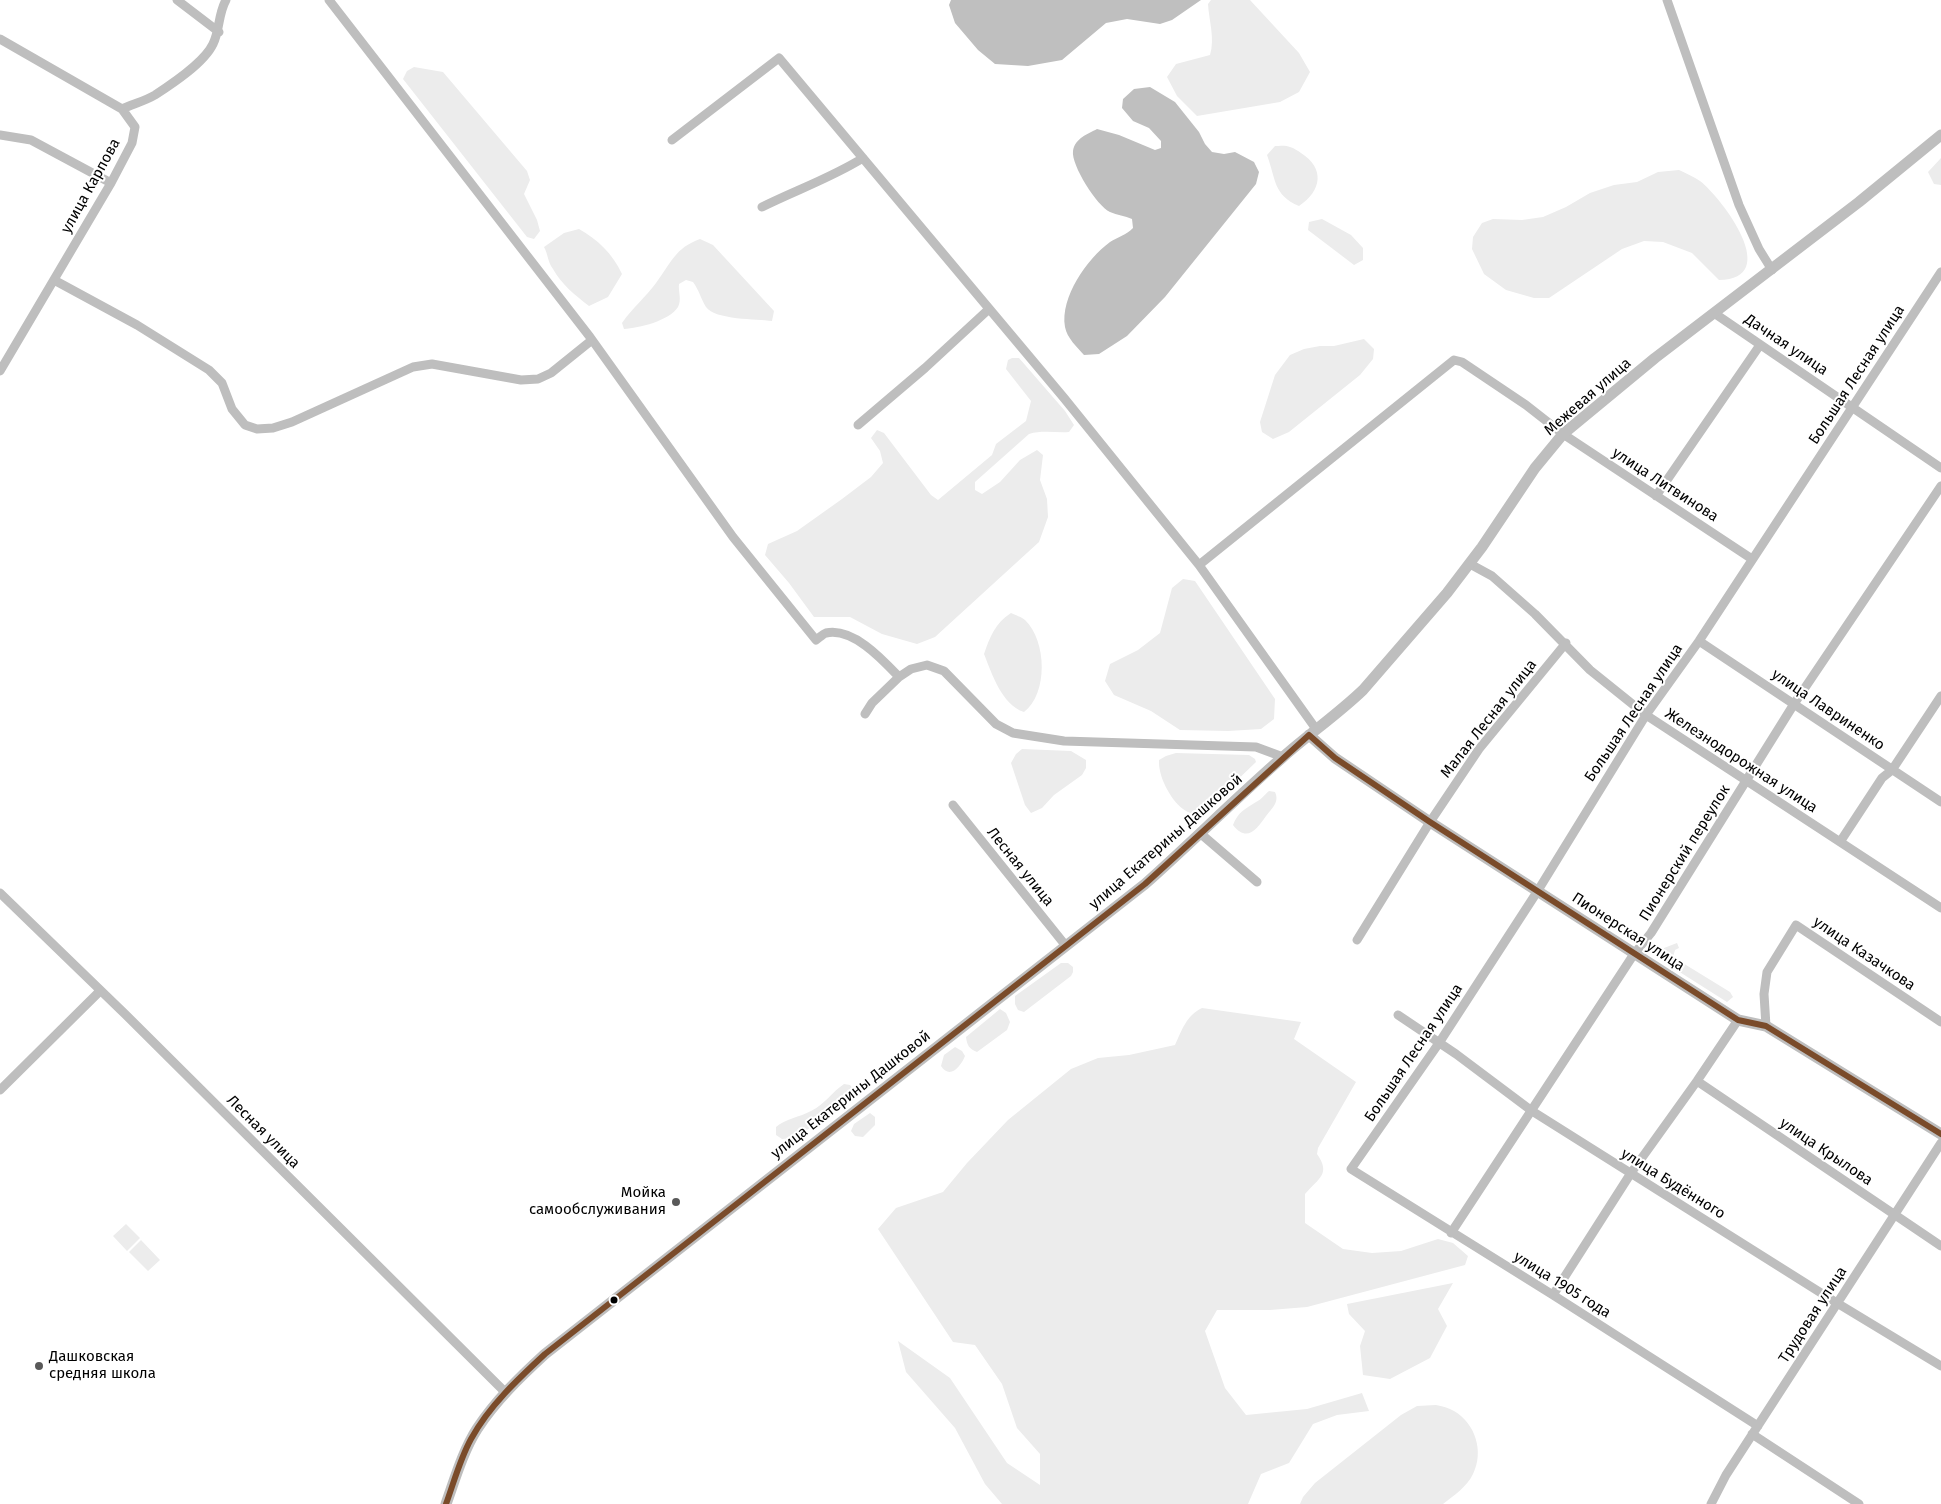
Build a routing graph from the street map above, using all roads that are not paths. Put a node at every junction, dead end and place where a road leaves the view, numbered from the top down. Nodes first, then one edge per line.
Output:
1 (177, 0) edge
2 (226, 0) edge
3 (329, 0) edge
4 (1667, 0) edge
5 (219, 32) junction
6 (0, 39) edge
7 (122, 109) junction
8 (0, 135) edge
9 (1941, 135) edge
10 (672, 140) dead end
11 (863, 158) junction
12 (112, 183) junction
13 (762, 207) dead end
14 (1772, 270) junction
15 (1941, 272) edge
16 (54, 280) junction
17 (989, 309) junction
18 (1714, 313) junction
19 (592, 340) junction
20 (1760, 345) junction
21 (0, 371) edge
22 (1852, 407) junction
23 (858, 425) dead end
24 (1563, 434) junction
25 (1941, 468) edge
26 (1941, 486) edge
27 (1656, 496) junction
28 (1752, 559) junction
29 (1470, 564) junction
30 (1199, 565) junction
31 (1699, 641) junction
32 (1566, 643) junction
33 (899, 677) junction
34 (1941, 696) edge
35 (1794, 704) junction
36 (865, 714) dead end
37 (1646, 715) junction
38 (1313, 732) junction
39 (1283, 757) junction
40 (1892, 770) junction
41 (1745, 781) junction
42 (1941, 802) edge
43 (953, 805) dead end
44 (1430, 822) junction
45 (1202, 834) junction
46 (1840, 842) junction
47 (1258, 882) dead end
48 (1537, 892) junction
49 (0, 893) edge
50 (1941, 908) edge
51 (1357, 940) dead end
52 (1066, 946) junction
53 (1634, 954) junction
54 (100, 991) junction
55 (1398, 1015) dead end
56 (1738, 1020) junction
57 (1941, 1022) edge
58 (1766, 1026) junction
59 (1439, 1043) junction
60 (1697, 1081) junction
61 (0, 1090) edge
62 (1532, 1111) junction
63 (1941, 1134) edge
64 (1941, 1143) edge
65 (1350, 1169) joint
66 (1630, 1173) junction
67 (1894, 1215) junction
68 (1451, 1233) junction
69 (1941, 1246) edge
70 (1553, 1294) junction
71 (1837, 1303) junction
72 (1941, 1366) edge
73 (505, 1392) junction
74 (1758, 1426) junction
75 (1752, 1434) junction
76 (446, 1504) edge
77 (1711, 1504) edge
78 (1859, 1504) edge

1 - 5 street
2 - 5 street
3 - 19 street
4 - 14 street
5 - 7 street
6 - 7 street
7 - 12 street, улица Карпова
8 - 12 street
9 - 14 street, Межевая улица
10 - 11 street
11 - 13 street
11 - 17 street
12 - 16 street, улица Карпова
14 - 18 street, Межевая улица
15 - 22 street, Большая Лесная улица
16 - 19 street
16 - 21 street, улица Карпова
17 - 23 street
17 - 30 street
18 - 20 street, Дачная улица
18 - 24 street, Межевая улица
19 - 33 street
20 - 22 street, Дачная улица
20 - 27 street
22 - 25 street, Дачная улица
22 - 28 street, Большая Лесная улица
24 - 27 street, улица Литвинова
24 - 29 street, Межевая улица
24 - 30 street, улица Литвинова
26 - 35 street, Пионерский переулок
27 - 28 street, улица Литвинова
28 - 31 street, Большая Лесная улица
29 - 32 street, Железнодорожная улица
29 - 38 street, Межевая улица
30 - 38 street
31 - 35 street, улица Лавриненко
31 - 37 street, Большая Лесная улица
32 - 37 street, Железнодорожная улица
32 - 44 street, Малая Лесная улица
33 - 36 street
33 - 39 street
34 - 40 street
35 - 40 street, улица Лавриненко
35 - 41 street, Пионерский переулок
37 - 41 street, Железнодорожная улица
37 - 48 street, Большая Лесная улица
38 - 39 street, улица Екатерины Дашковой
38 - 44 street, Пионерская улица
39 - 45 street, улица Екатерины Дашковой
40 - 42 street, улица Лавриненко
40 - 46 street
41 - 46 street, Железнодорожная улица
41 - 53 street, Пионерский переулок
43 - 52 street, Лесная улица
44 - 48 street, Пионерская улица
44 - 51 street, Малая Лесная улица
45 - 47 street
45 - 52 street, улица Екатерины Дашковой
46 - 50 street, Железнодорожная улица
48 - 53 street, Пионерская улица
48 - 59 street, Большая Лесная улица
49 - 54 street, Лесная улица
52 - 73 street, улица Екатерины Дашковой
53 - 56 street, Пионерская улица
53 - 62 street, Пионерский переулок
54 - 61 street
54 - 73 street, Лесная улица
55 - 59 street, улица Будённого
56 - 58 street, Пионерская улица
56 - 60 street
57 - 58 street, улица Казачкова
58 - 63 street, Пионерская улица
59 - 62 street, улица Будённого
59 - 65 street, Большая Лесная улица
60 - 66 street
60 - 67 street, улица Крылова
62 - 66 street, улица Будённого
62 - 68 street, Пионерский переулок
64 - 67 street, Трудовая улица
65 - 68 street, улица 1905 года
66 - 70 street
66 - 71 street, улица Будённого
67 - 69 street, улица Крылова
67 - 71 street, Трудовая улица
68 - 70 street, улица 1905 года
70 - 74 street, улица 1905 года
71 - 72 street, улица Будённого
71 - 74 street, Трудовая улица
73 - 76 street, улица Екатерины Дашковой
74 - 75 street, Трудовая улица
75 - 77 street, Трудовая улица
75 - 78 street

